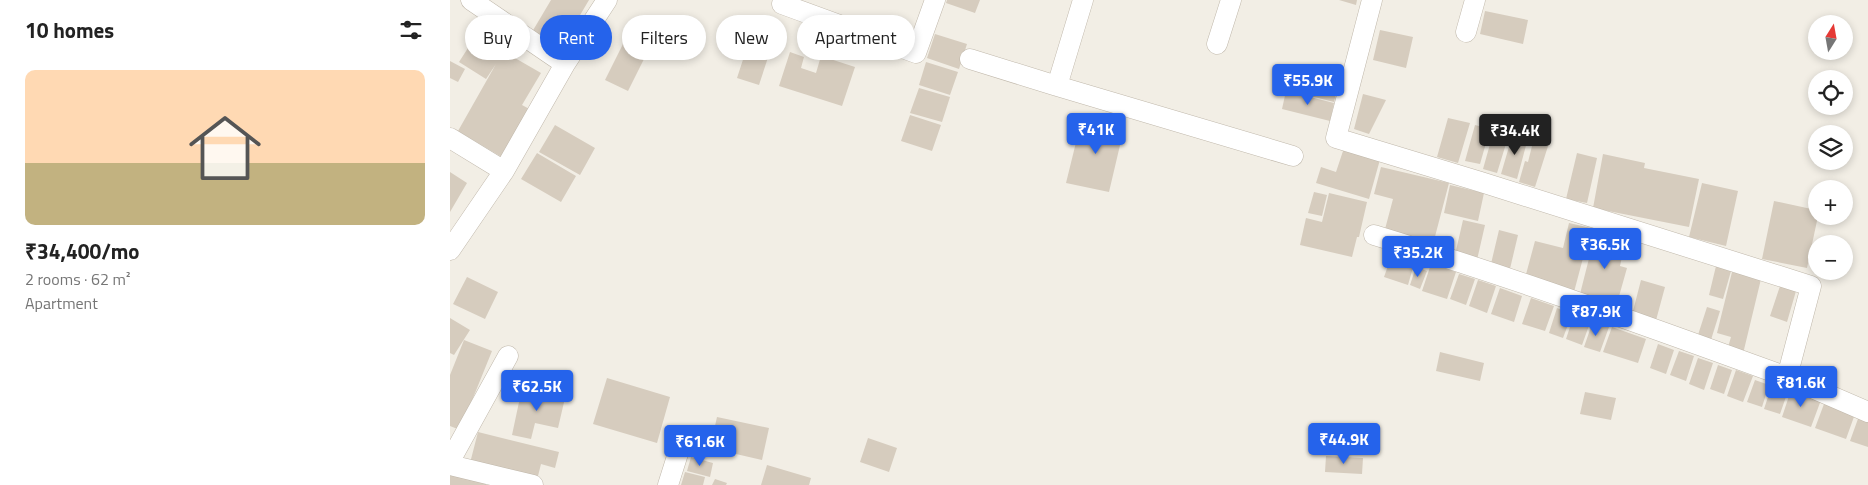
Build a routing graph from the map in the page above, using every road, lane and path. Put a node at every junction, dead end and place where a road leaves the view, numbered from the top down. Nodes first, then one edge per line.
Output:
1 (471, 0) edge
2 (607, 0) edge
3 (783, 0) edge
4 (935, 0) edge
5 (1083, 0) edge
6 (1231, 0) edge
7 (1372, 0) edge
8 (1475, 0) edge
9 (1466, 32) dead end
10 (1217, 44) dead end
11 (970, 59) dead end
12 (565, 64) junction
13 (1057, 86) junction
14 (450, 138) edge
15 (1293, 156) dead end
16 (504, 171) junction
17 (1374, 235) dead end
18 (450, 250) edge
19 (508, 356) dead end
20 (1787, 377) junction
21 (1868, 412) edge
22 (681, 444) dead end
23 (450, 461) edge
24 (450, 466) edge
25 (533, 485) edge
26 (668, 485) edge

1 - 12 street
2 - 12 street
3 - 4 street
5 - 13 street
6 - 10 street
7 - 20 street
8 - 9 street
11 - 13 street
12 - 16 street
13 - 15 street
14 - 16 street
16 - 18 street
17 - 20 street
19 - 23 street
20 - 21 street
22 - 26 street
24 - 25 street

